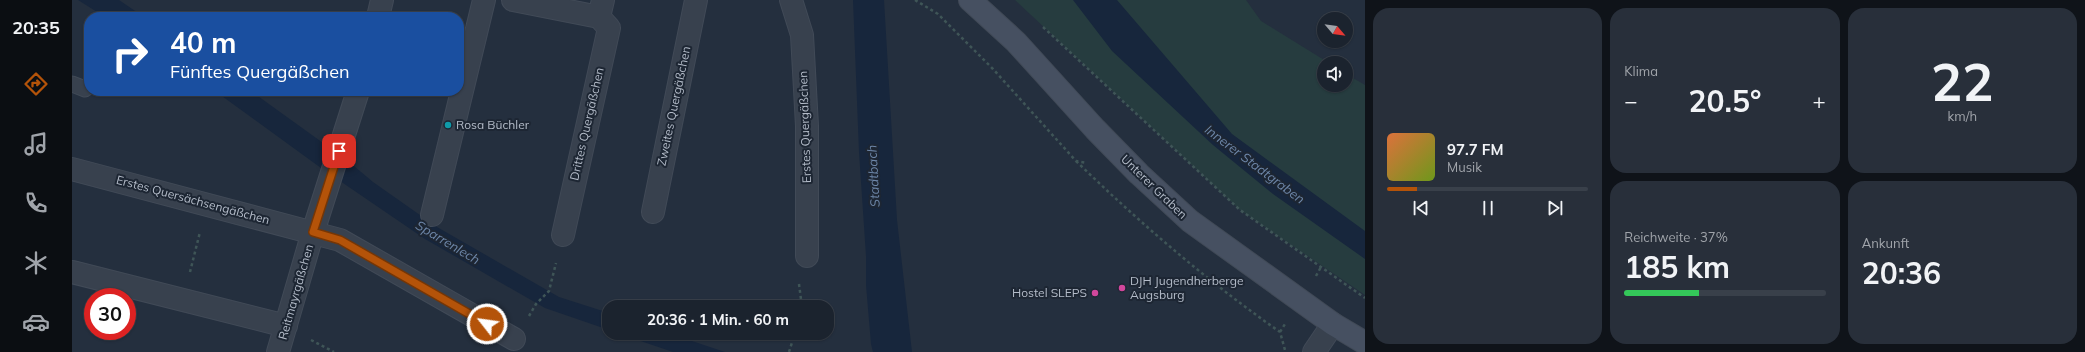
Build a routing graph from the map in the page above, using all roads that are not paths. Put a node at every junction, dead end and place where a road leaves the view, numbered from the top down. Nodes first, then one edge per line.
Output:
1 (382, 0) edge
2 (484, 0) edge
3 (513, 0) edge
4 (696, 0) edge
5 (791, 0) edge
6 (970, 0) edge
7 (601, 9) edge
8 (379, 12) edge
9 (464, 83) edge
10 (356, 96) edge
11 (461, 96) edge
12 (72, 169) edge
13 (653, 212) dead end
14 (432, 215) dead end
15 (313, 232) junction
16 (563, 235) dead end
17 (807, 256) dead end
18 (72, 272) edge
19 (1333, 324) junction
20 (286, 326) junction
21 (514, 339) dead end
22 (1365, 343) edge
23 (278, 352) edge
24 (1314, 352) edge

1 - 8 street
2 - 9 street
3 - 7 street
4 - 13 street, Zweites Quergäßchen
5 - 17 street, Erstes Quergäßchen
6 - 19 street, Unterer Graben
7 - 16 street, Drittes Quergäßchen
10 - 15 street, Reitmayrgäßchen
11 - 14 street
12 - 15 street, Erstes Quersächsengäßchen
15 - 20 street, Reitmayrgäßchen
15 - 21 street, Erstes Quersächsengäßchen
18 - 20 street
19 - 22 street, Unterer Graben
19 - 24 street
20 - 23 street, Reitmayrgäßchen

